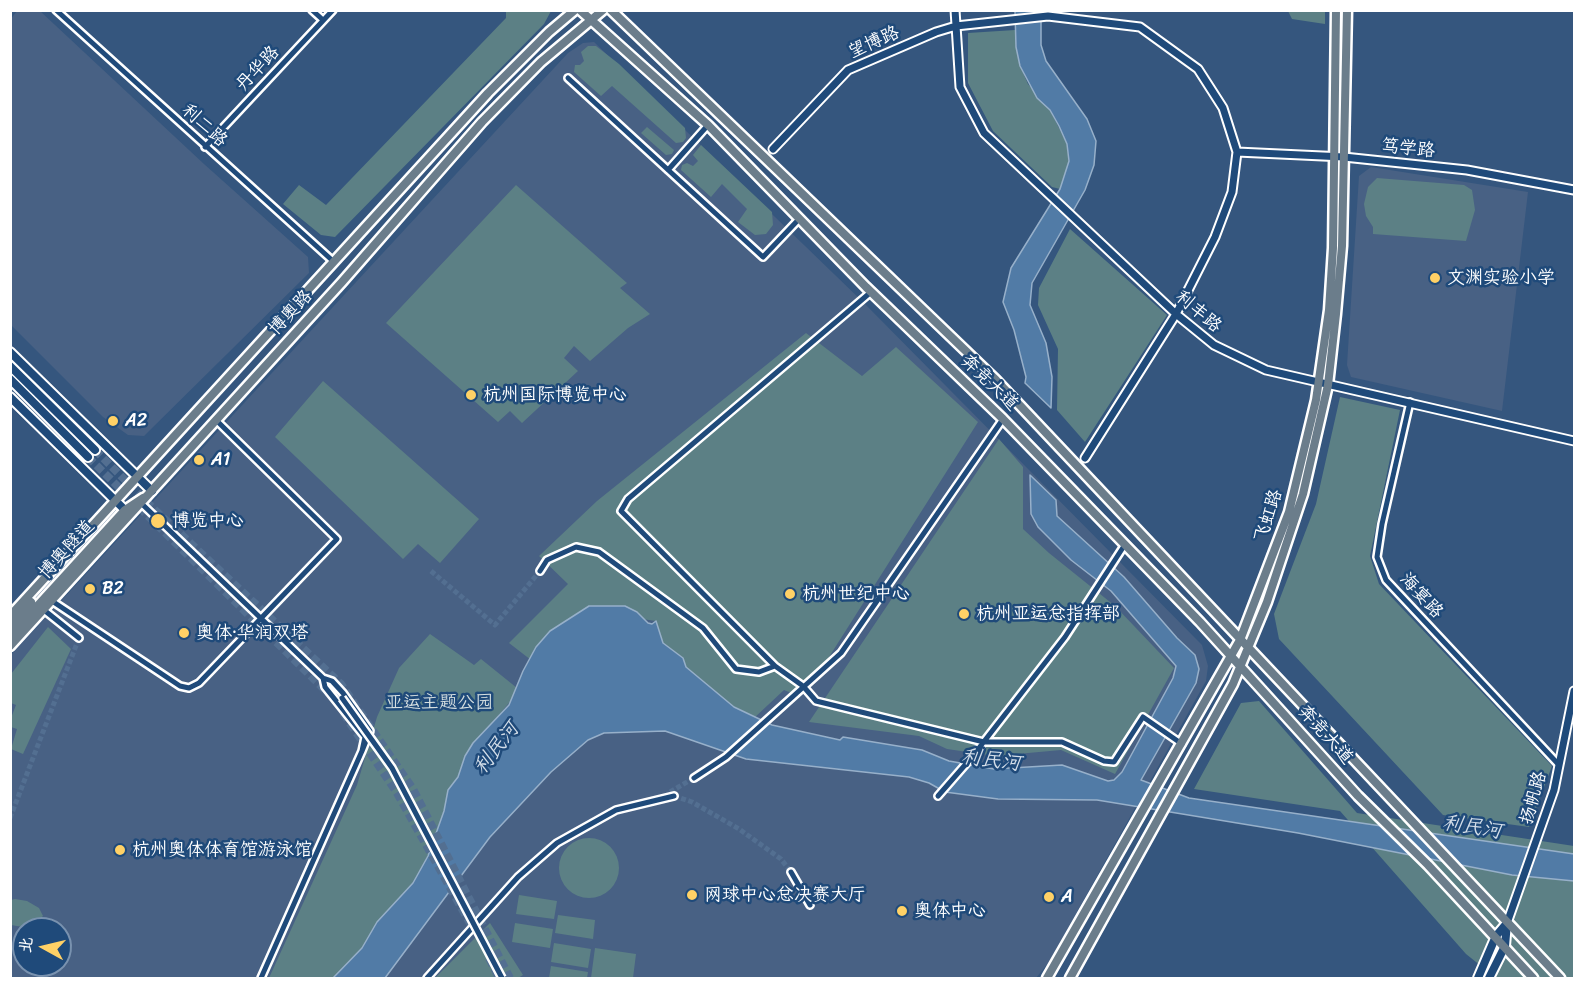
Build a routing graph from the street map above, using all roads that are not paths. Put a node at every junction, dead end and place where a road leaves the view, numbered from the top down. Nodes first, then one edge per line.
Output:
1 (56, 10) edge
2 (312, 10) edge
3 (333, 10) edge
4 (575, 10) edge
5 (580, 10) edge
6 (603, 10) edge
7 (611, 10) edge
8 (955, 10) edge
9 (1336, 10) edge
10 (1347, 10) edge
11 (590, 19) junction
12 (323, 20) junction
13 (956, 26) junction
14 (568, 78) dead end
15 (708, 125) junction
16 (205, 147) junction
17 (773, 149) dead end
18 (1237, 152) junction
19 (1335, 157) junction
20 (1344, 157) junction
21 (668, 170) junction
22 (1575, 190) edge
23 (800, 219) junction
24 (334, 262) junction
25 (871, 292) junction
26 (1176, 314) junction
27 (10, 352) edge
28 (10, 366) edge
29 (10, 379) edge
30 (1323, 383) junction
31 (10, 398) edge
32 (1410, 402) junction
33 (1003, 419) junction
34 (216, 420) junction
35 (1575, 441) edge
36 (95, 450) tunnel mouth
37 (88, 457) tunnel mouth
38 (1085, 458) dead end
39 (138, 477) junction
40 (152, 491) junction
41 (116, 500) junction
42 (142, 504) junction
43 (128, 513) junction
44 (1124, 546) junction
45 (53, 569) junction
46 (540, 571) tunnel mouth
47 (52, 601) junction
48 (44, 610) junction
49 (10, 616) edge
50 (260, 617) junction
51 (10, 627) edge
52 (10, 636) edge
53 (79, 638) dead end
54 (1240, 640) junction
55 (10, 646) edge
56 (1248, 649) junction
57 (1231, 656) junction
58 (775, 666) junction
59 (1241, 666) junction
60 (323, 678) junction
61 (803, 686) junction
62 (1575, 691) edge
63 (342, 698) tunnel mouth
64 (984, 742) junction
65 (1182, 744) junction
66 (362, 751) junction
67 (1559, 765) junction
68 (694, 778) tunnel mouth
69 (670, 795) tunnel mouth
70 (938, 796) dead end
71 (791, 872) tunnel mouth
72 (810, 905) dead end
73 (1508, 923) junction
74 (1496, 936) junction
75 (1504, 946) junction
76 (261, 978) edge
77 (427, 978) edge
78 (502, 978) edge
79 (1047, 978) edge
80 (1070, 978) edge
81 (1478, 978) edge
82 (1490, 978) edge
83 (1533, 978) edge
84 (1560, 978) edge

1 - 16 street, 利二路
2 - 12 street
3 - 12 street, 丹华路
4 - 24 main road, 博奥路
5 - 11 main road, 奔竞大道
6 - 11 main road, 博奥路
7 - 54 main road, 奔竞大道
8 - 13 street, 利丰路
9 - 19 main road, 飞虹路
10 - 20 main road, 飞虹路
11 - 15 main road, 奔竞大道
11 - 34 main road, 博奥路
12 - 16 street, 丹华路
13 - 17 street, 望博路
13 - 18 street, 望博路
13 - 26 street, 利丰路
14 - 21 street
15 - 21 street
15 - 23 main road, 奔竞大道
16 - 24 street, 利二路
18 - 19 street, 笃学路
18 - 26 street
19 - 20 street, 笃学路
19 - 30 main road, 飞虹路
20 - 22 street, 笃学路
20 - 30 main road, 飞虹路
21 - 23 street
23 - 25 main road, 奔竞大道
24 - 39 main road, 博奥路
25 - 33 main road, 奔竞大道
25 - 58 street
26 - 30 street, 利丰路
26 - 38 street
27 - 39 main road
28 - 36 main road
29 - 37 main road
30 - 32 street, 利丰路
30 - 54 main road, 飞虹路
30 - 56 main road, 飞虹路
31 - 41 main road
32 - 35 street, 利丰路
32 - 67 street, 海宴路
33 - 44 main road, 奔竞大道
33 - 61 street
34 - 40 main road, 博奥路
34 - 50 street
39 - 40 main road
39 - 41 main road, 博奥路
40 - 42 main road, 博奥路
40 - 43 main road, 博奥隧道
41 - 43 main road
41 - 45 main road, 博奥路
42 - 43 main road, 博奥路
42 - 50 street
43 - 47 main road, 博奥路
43 - 52 main road, 博奥隧道
44 - 57 main road, 奔竞大道
44 - 64 street
45 - 49 main road, 博奥路
45 - 51 main road, 博奥隧道
46 - 58 street
47 - 48 main road, 博奥路
47 - 50 street
48 - 53 street
48 - 55 main road, 博奥路
50 - 60 street
54 - 56 main road, 奔竞大道
54 - 57 main road, 飞虹路
56 - 59 main road, 飞虹路
56 - 73 main road, 奔竞大道
57 - 59 main road, 奔竞大道
57 - 65 main road, 飞虹路
58 - 61 street
59 - 74 main road, 奔竞大道
59 - 80 main road, 飞虹路
60 - 66 street
60 - 66 street
61 - 64 street
61 - 68 street
62 - 67 street, 扬帆路
63 - 78 street, bridge
64 - 65 street
64 - 70 street
65 - 79 main road, 飞虹路
66 - 76 street
67 - 73 street, 扬帆路
69 - 77 street
71 - 72 street
73 - 74 main road
73 - 75 main road, 扬帆路
73 - 84 main road
74 - 75 main road
74 - 81 main road
75 - 82 main road, 扬帆路
75 - 83 main road

